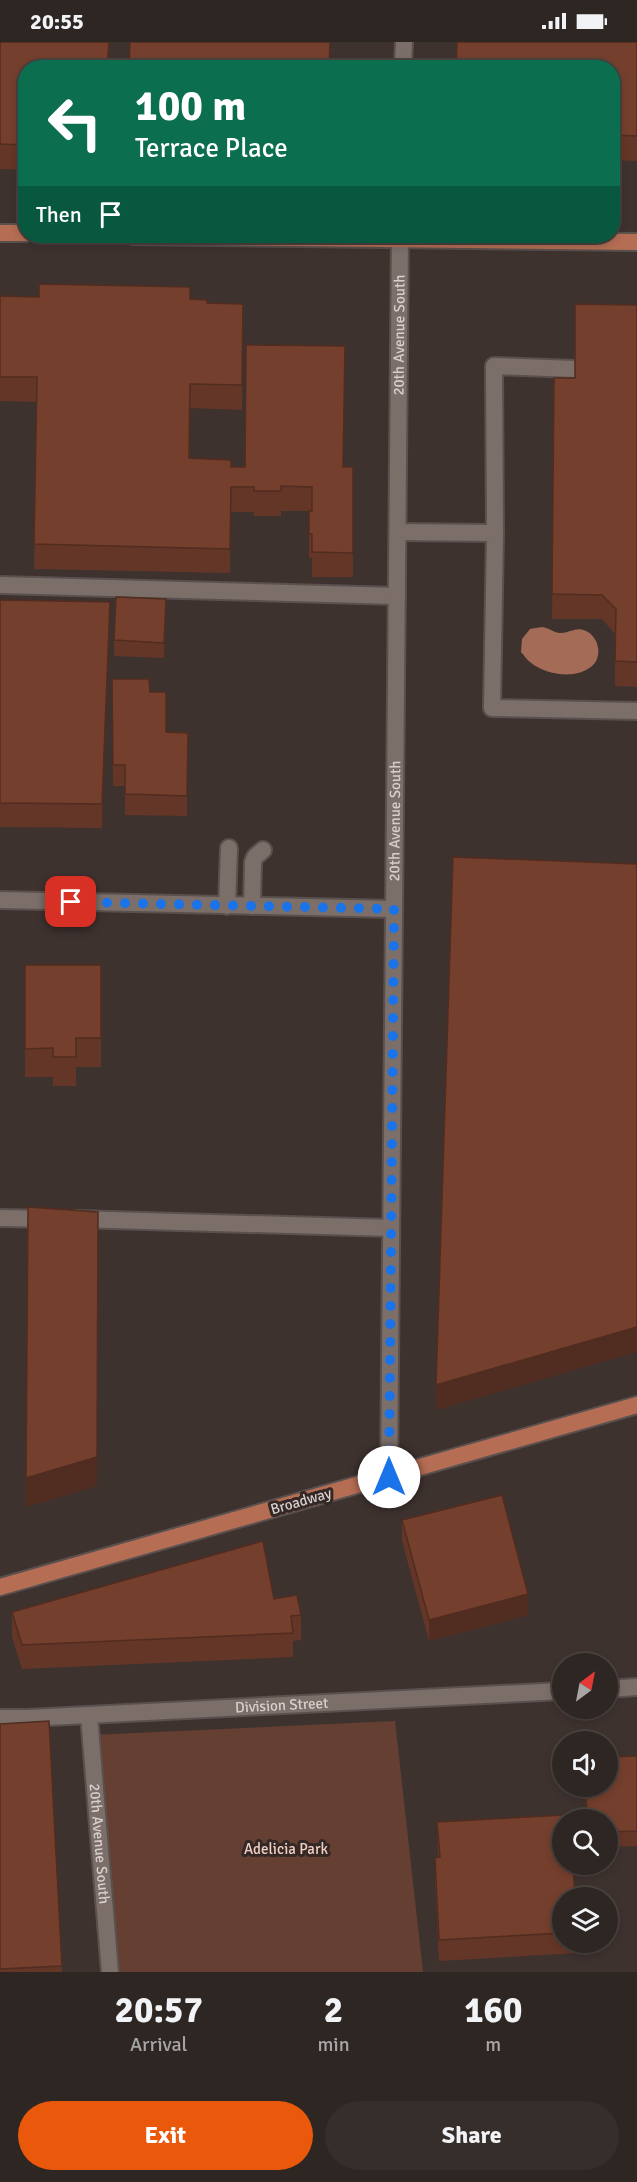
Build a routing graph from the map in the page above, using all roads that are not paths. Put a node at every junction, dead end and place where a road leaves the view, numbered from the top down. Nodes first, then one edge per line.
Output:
1 (404, 42) edge
2 (403, 60) edge
3 (0, 233) edge
4 (18, 233) edge
5 (620, 242) edge
6 (637, 242) edge
7 (400, 243) edge
8 (575, 369) edge
9 (398, 532) junction
10 (495, 533) junction
11 (0, 585) edge
12 (397, 596) junction
13 (637, 711) edge
14 (229, 848) dead end
15 (263, 850) dead end
16 (0, 900) edge
17 (227, 906) junction
18 (252, 906) junction
19 (394, 909) junction
20 (0, 1218) edge
21 (391, 1228) junction
22 (637, 1405) edge
23 (389, 1477) junction
24 (0, 1587) edge
25 (637, 1687) edge
26 (618, 1688) edge
27 (552, 1692) edge
28 (89, 1715) junction
29 (0, 1718) edge
30 (110, 1972) edge

1 - 2 main road
3 - 4 main road
5 - 6 main road
7 - 9 main road, 20th Avenue South
8 - 10 main road
9 - 10 main road
9 - 12 main road, 20th Avenue South
10 - 13 main road
11 - 12 main road
12 - 19 main road, 20th Avenue South
14 - 17 main road
15 - 18 main road
16 - 17 main road
17 - 18 main road
18 - 19 main road
19 - 21 main road, 20th Avenue South
20 - 21 main road
21 - 23 main road, 20th Avenue South
22 - 23 main road, Broadway
23 - 24 main road, Broadway
25 - 26 main road
27 - 28 main road, Division Street
28 - 29 main road, Division Street
28 - 30 main road, 20th Avenue South

